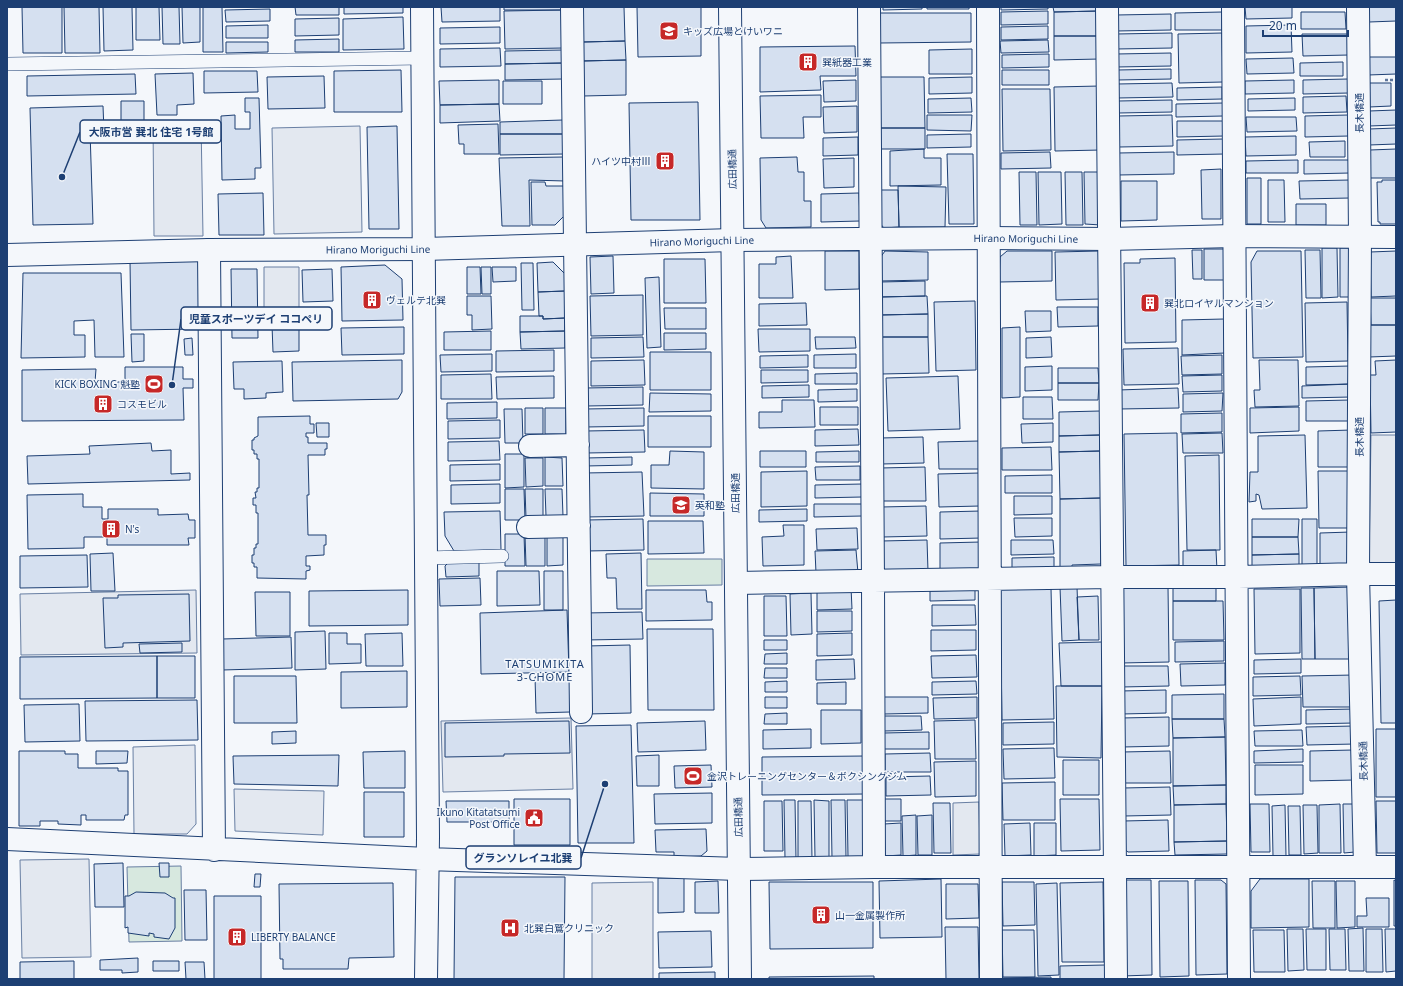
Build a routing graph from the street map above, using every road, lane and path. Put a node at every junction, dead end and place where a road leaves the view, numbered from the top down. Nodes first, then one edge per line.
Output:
1 (422, 7) edge
2 (572, 7) edge
3 (730, 7) edge
4 (869, 7) edge
5 (988, 7) edge
6 (1107, 7) edge
7 (1233, 7) edge
8 (1358, 7) edge
9 (422, 58) junction
10 (7, 64) edge
11 (1234, 236) junction
12 (1360, 237) junction
13 (1396, 237) edge
14 (989, 238) junction
15 (1109, 239) junction
16 (733, 240) junction
17 (871, 240) junction
18 (576, 245) junction
19 (424, 249) junction
20 (209, 250) junction
21 (7, 255) edge
22 (578, 445) junction
23 (530, 446) dead end
24 (579, 526) junction
25 (528, 527) dead end
26 (502, 556) dead end
27 (426, 558) junction
28 (1358, 574) junction
29 (1396, 574) edge
30 (1238, 577) junction
31 (1111, 578) junction
32 (990, 580) junction
33 (873, 581) junction
34 (736, 583) junction
35 (581, 712) dead end
36 (7, 839) edge
37 (214, 850) junction
38 (426, 859) junction
39 (1238, 866) junction
40 (874, 867) junction
41 (990, 867) junction
42 (1365, 867) junction
43 (1396, 867) edge
44 (1116, 868) junction
45 (739, 869) junction
46 (426, 979) edge
47 (740, 979) edge
48 (991, 979) edge
49 (1116, 979) edge
50 (1239, 979) edge

1 - 9 street
2 - 18 street
3 - 16 street, 広田橋通
4 - 17 street
5 - 14 street
6 - 15 street
7 - 11 street
8 - 12 street, 長木橋通
9 - 10 lane
9 - 19 street
11 - 12 street, Hirano Moriguchi Line
11 - 15 street, Hirano Moriguchi Line
11 - 30 street
12 - 13 street, Hirano Moriguchi Line
12 - 28 street, 長木橋通
14 - 15 street, Hirano Moriguchi Line
14 - 17 street, Hirano Moriguchi Line
14 - 32 street
15 - 31 street
16 - 17 street, Hirano Moriguchi Line
16 - 18 street, Hirano Moriguchi Line
16 - 34 street, 広田橋通
17 - 33 street
18 - 19 street, Hirano Moriguchi Line
18 - 22 street
19 - 20 street, Hirano Moriguchi Line
19 - 27 street
20 - 21 street, Hirano Moriguchi Line
20 - 37 street
22 - 23 street
22 - 24 street
24 - 25 street
24 - 35 street
26 - 27 lane
27 - 38 street
28 - 29 street
28 - 30 street
28 - 42 street, 長木橋通
30 - 31 street
30 - 39 street
31 - 32 street
31 - 44 street
32 - 33 street
32 - 41 street
33 - 34 street
33 - 40 street
34 - 45 street, 広田橋通
36 - 37 street
37 - 38 street
38 - 45 street
38 - 46 street
39 - 42 street
39 - 44 street
39 - 50 street
40 - 41 street
40 - 45 street
41 - 44 street
41 - 48 street
42 - 43 street
44 - 49 street
45 - 47 street, 広田橋通

